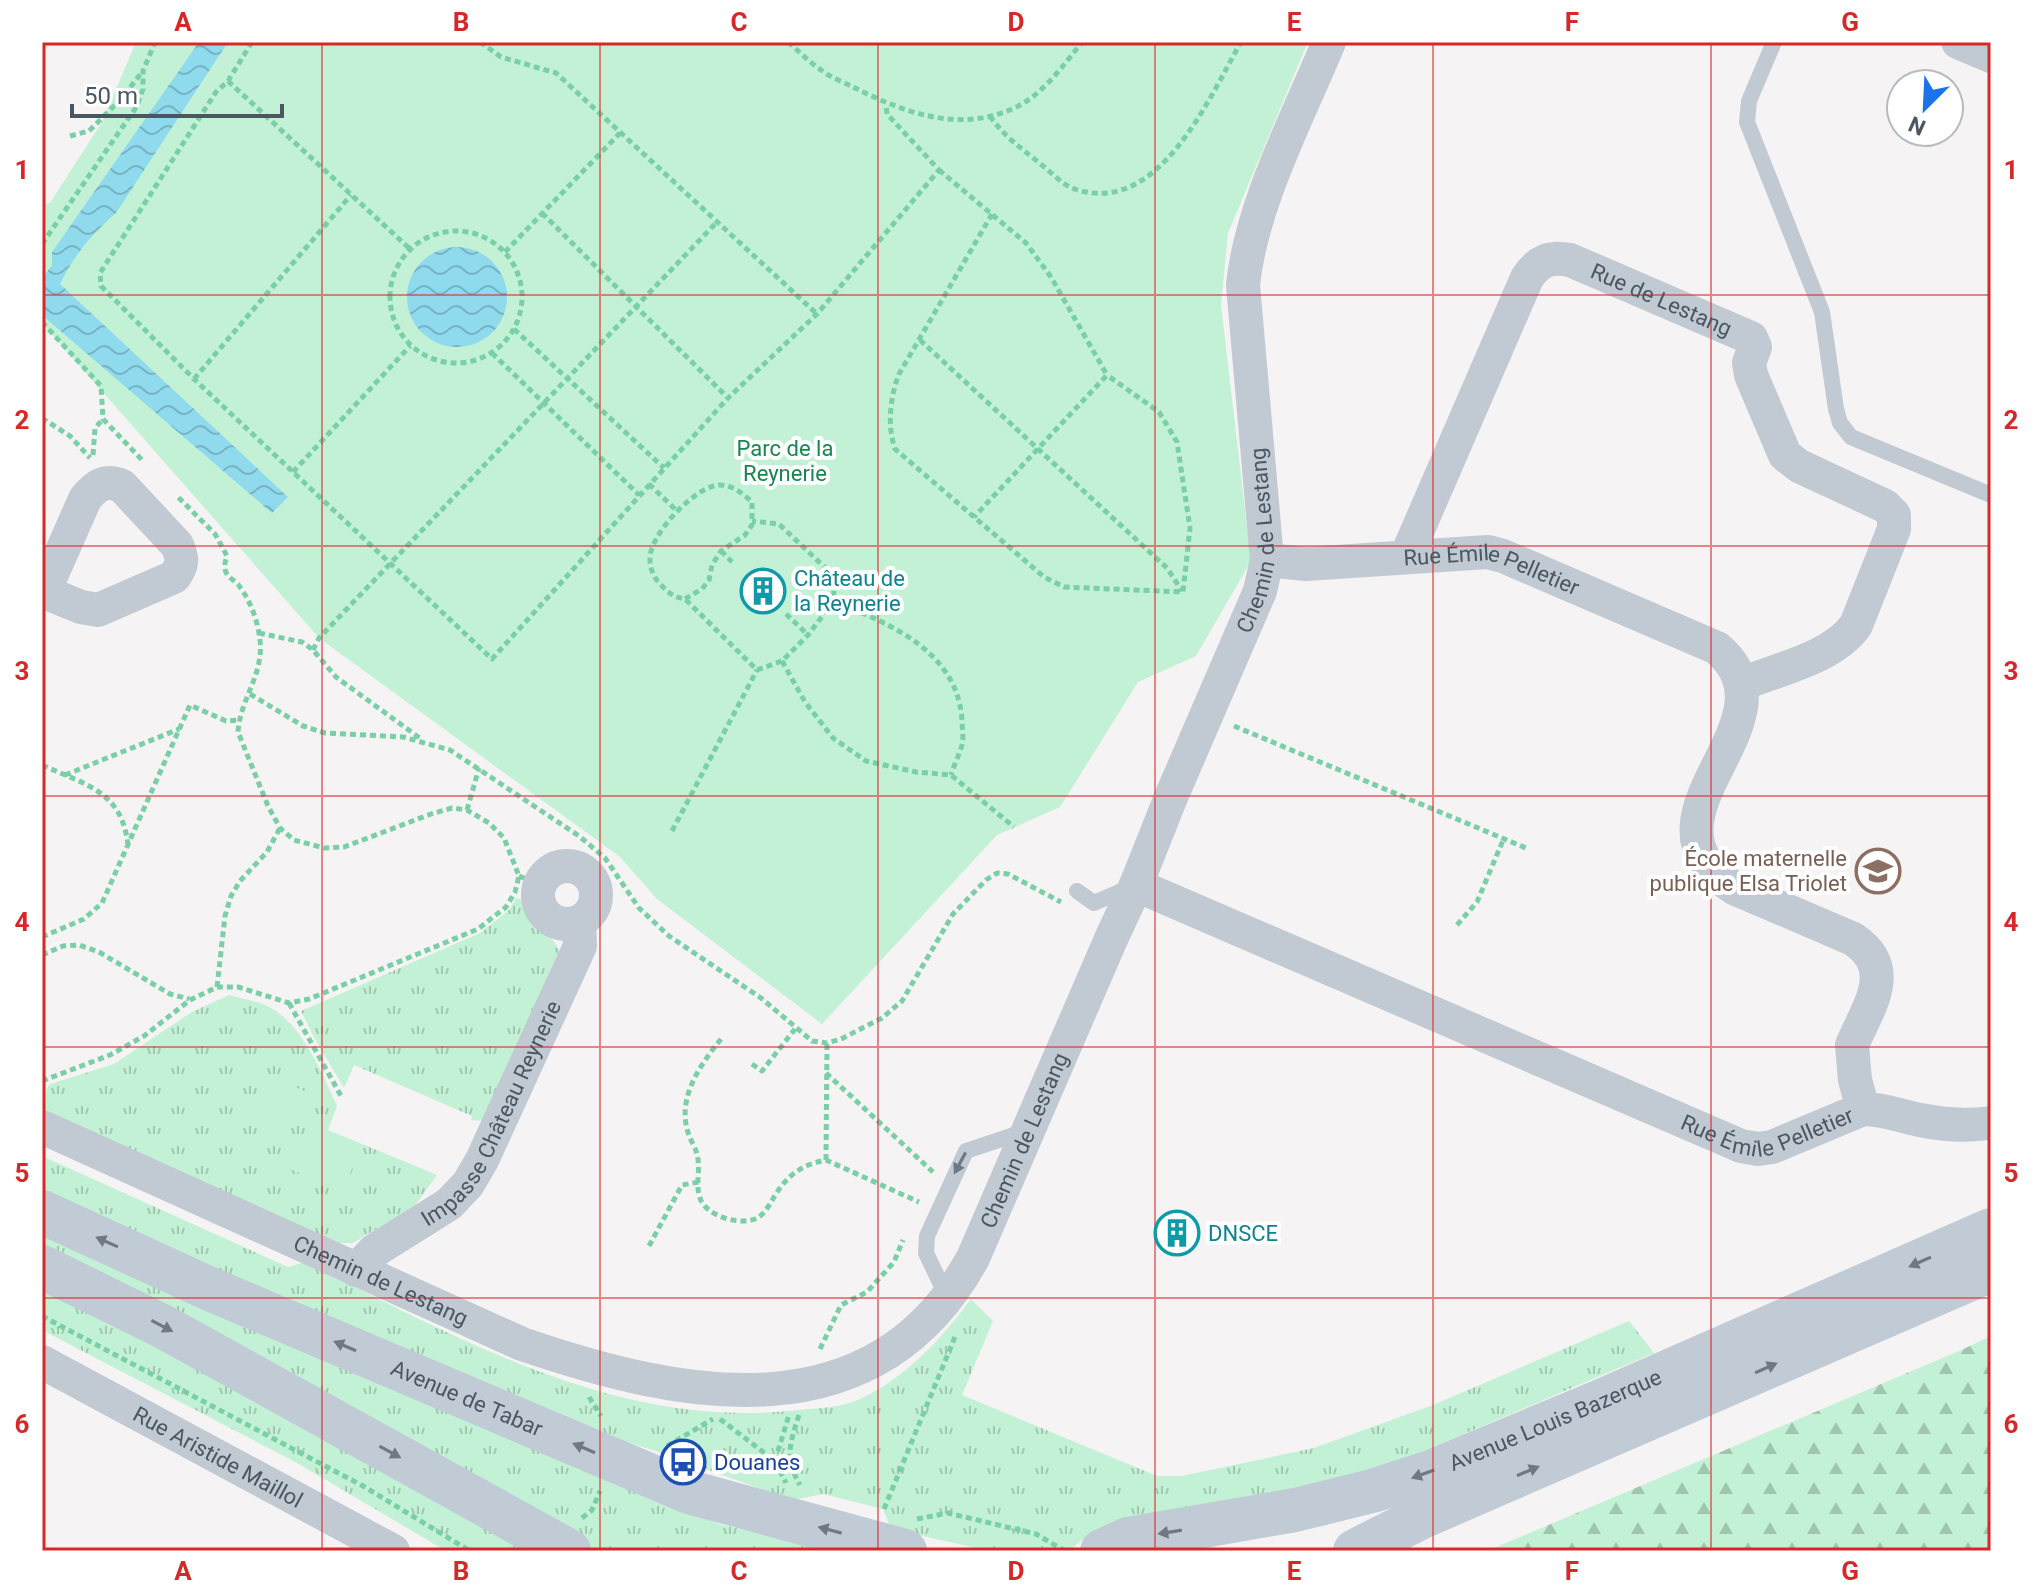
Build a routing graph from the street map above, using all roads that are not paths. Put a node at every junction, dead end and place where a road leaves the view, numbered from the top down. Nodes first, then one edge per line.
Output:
1 (1329, 42) edge
2 (1774, 42) edge
3 (1958, 42) edge
4 (1991, 56) edge
5 (1991, 495) edge
6 (1406, 557) junction
7 (1267, 560) junction
8 (1742, 684) junction
9 (1136, 885) junction
10 (1073, 897) road end
11 (579, 923) junction
12 (1863, 1109) junction
13 (1991, 1123) edge
14 (42, 1127) edge
15 (1028, 1130) junction
16 (42, 1212) edge
17 (1991, 1230) edge
18 (42, 1267) edge
19 (356, 1270) junction
20 (1991, 1270) edge
21 (948, 1299) junction
22 (42, 1362) edge
23 (906, 1536) edge
24 (574, 1538) edge
25 (393, 1551) edge
26 (1102, 1551) edge
27 (1355, 1551) edge

1 - 7 street, Chemin de Lestang
2 - 5 lane
3 - 4 street
6 - 7 street, Rue Émile Pelletier
6 - 8 street, Rue Émile Pelletier
6 - 8 street, Rue de Lestang
7 - 9 street, Chemin de Lestang
8 - 12 street, Rue Émile Pelletier
9 - 10 lane
9 - 12 street, Rue Émile Pelletier
9 - 15 street, Chemin de Lestang
11 - 11 street, Impasse Château Reynerie
11 - 19 street, Impasse Château Reynerie
12 - 13 street
14 - 19 street, Chemin de Lestang
15 - 21 street, Chemin de Lestang
15 -> 21 lane
23 -> 16 main road, Avenue de Tabar
17 -> 26 main road, Avenue Louis Bazerque
18 -> 24 main road
19 - 21 street, Chemin de Lestang
27 -> 20 main road, Avenue Louis Bazerque
22 - 25 street, Rue Aristide Maillol

